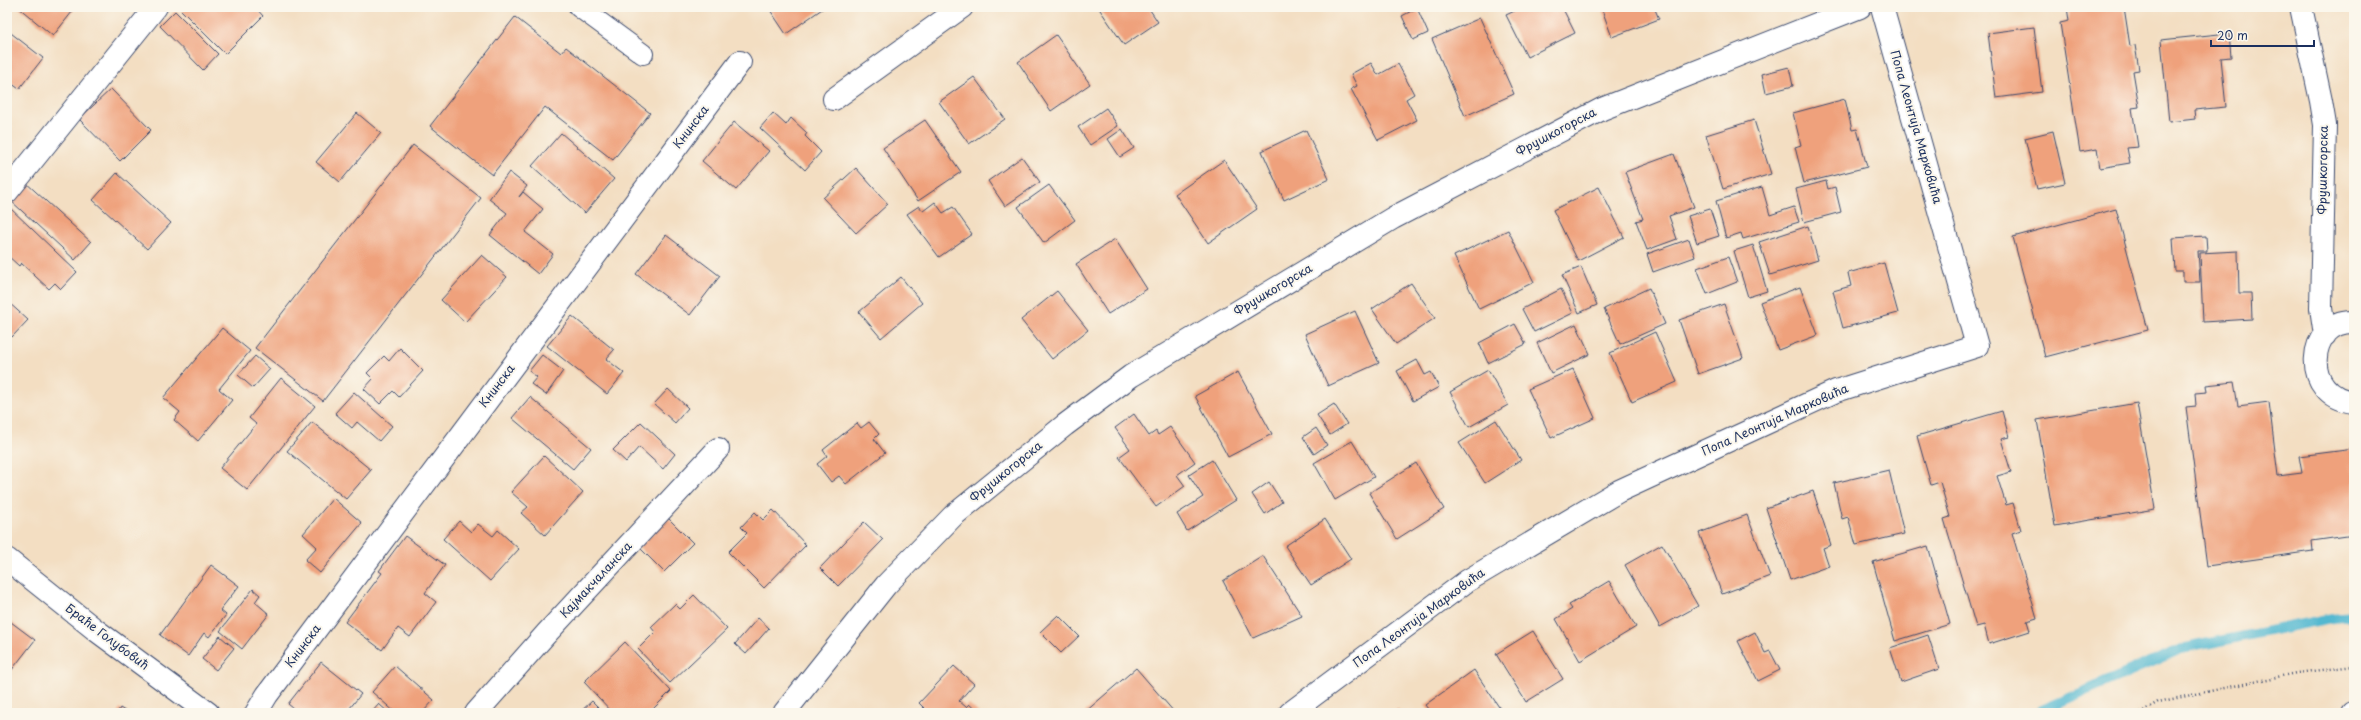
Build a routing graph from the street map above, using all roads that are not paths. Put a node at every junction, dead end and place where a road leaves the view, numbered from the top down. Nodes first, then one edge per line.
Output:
1 (156, 7) edge
2 (579, 7) edge
3 (962, 7) edge
4 (1860, 7) edge
5 (1882, 7) edge
6 (2301, 7) edge
7 (643, 54) dead end
8 (740, 62) dead end
9 (834, 99) dead end
10 (7, 192) edge
11 (2354, 322) edge
12 (2325, 335) junction
13 (2354, 402) edge
14 (718, 449) dead end
15 (7, 559) edge
16 (208, 713) edge
17 (256, 713) edge
18 (476, 713) edge
19 (784, 713) edge
20 (1290, 713) edge

1 - 10 street
2 - 7 lane
3 - 9 street
4 - 19 street, Фрушкогорска
5 - 20 street, Попа Леонтија Марковића
6 - 12 street, Фрушкогорска
8 - 17 street, Книнска
11 - 12 street
12 - 13 street
14 - 18 street, Кајмакчаланска
15 - 16 street, Браће Голубовић

